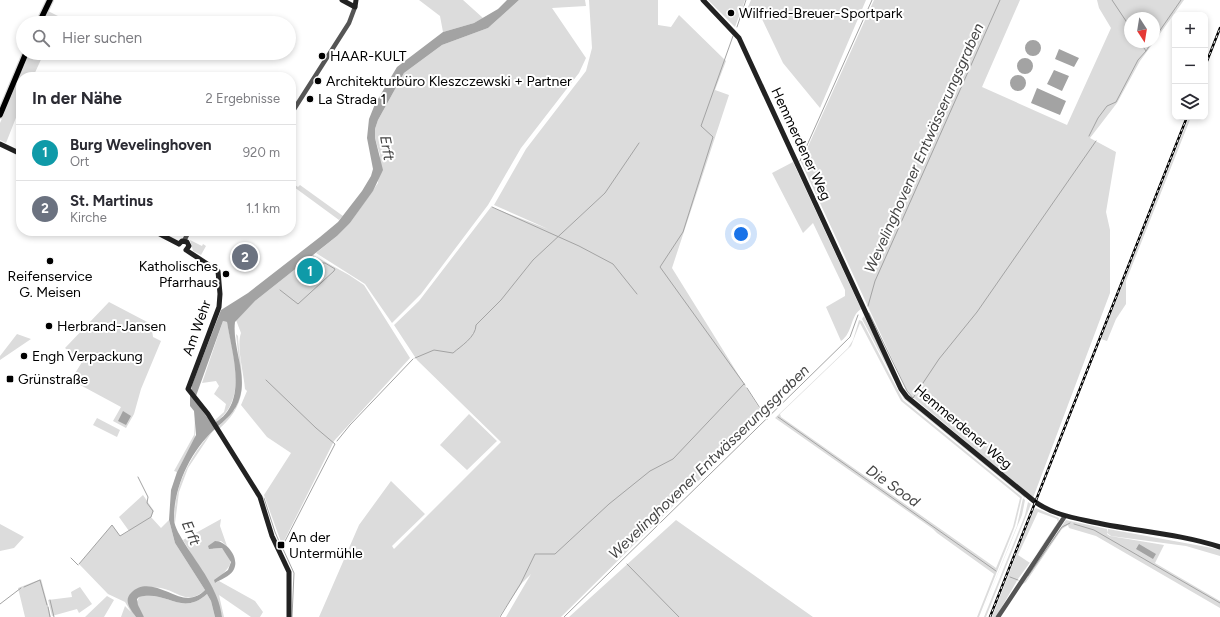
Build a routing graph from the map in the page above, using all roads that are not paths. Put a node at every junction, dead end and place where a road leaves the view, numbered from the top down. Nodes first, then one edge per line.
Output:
1 (50, 0) edge
2 (342, 0) edge
3 (356, 0) edge
4 (703, 0) edge
5 (354, 7) junction
6 (42, 16) edge
7 (23, 60) edge
8 (18, 72) edge
9 (16, 77) edge
10 (296, 106) edge
11 (0, 115) edge
12 (1, 144) edge
13 (16, 152) edge
14 (166, 236) edge
15 (186, 236) edge
16 (182, 243) junction
17 (1065, 516) junction
18 (1220, 547) edge
19 (289, 617) edge
20 (998, 617) edge

1 - 6 main road
2 - 5 main road
3 - 5 main road
4 - 17 main road, Hemmerdener Weg
5 - 10 street
7 - 8 main road
9 - 11 main road
12 - 13 main road
14 - 16 main road
15 - 16 street
16 - 19 main road, Am Wehr
17 - 18 main road, Hemmerdener Weg
17 - 20 street

